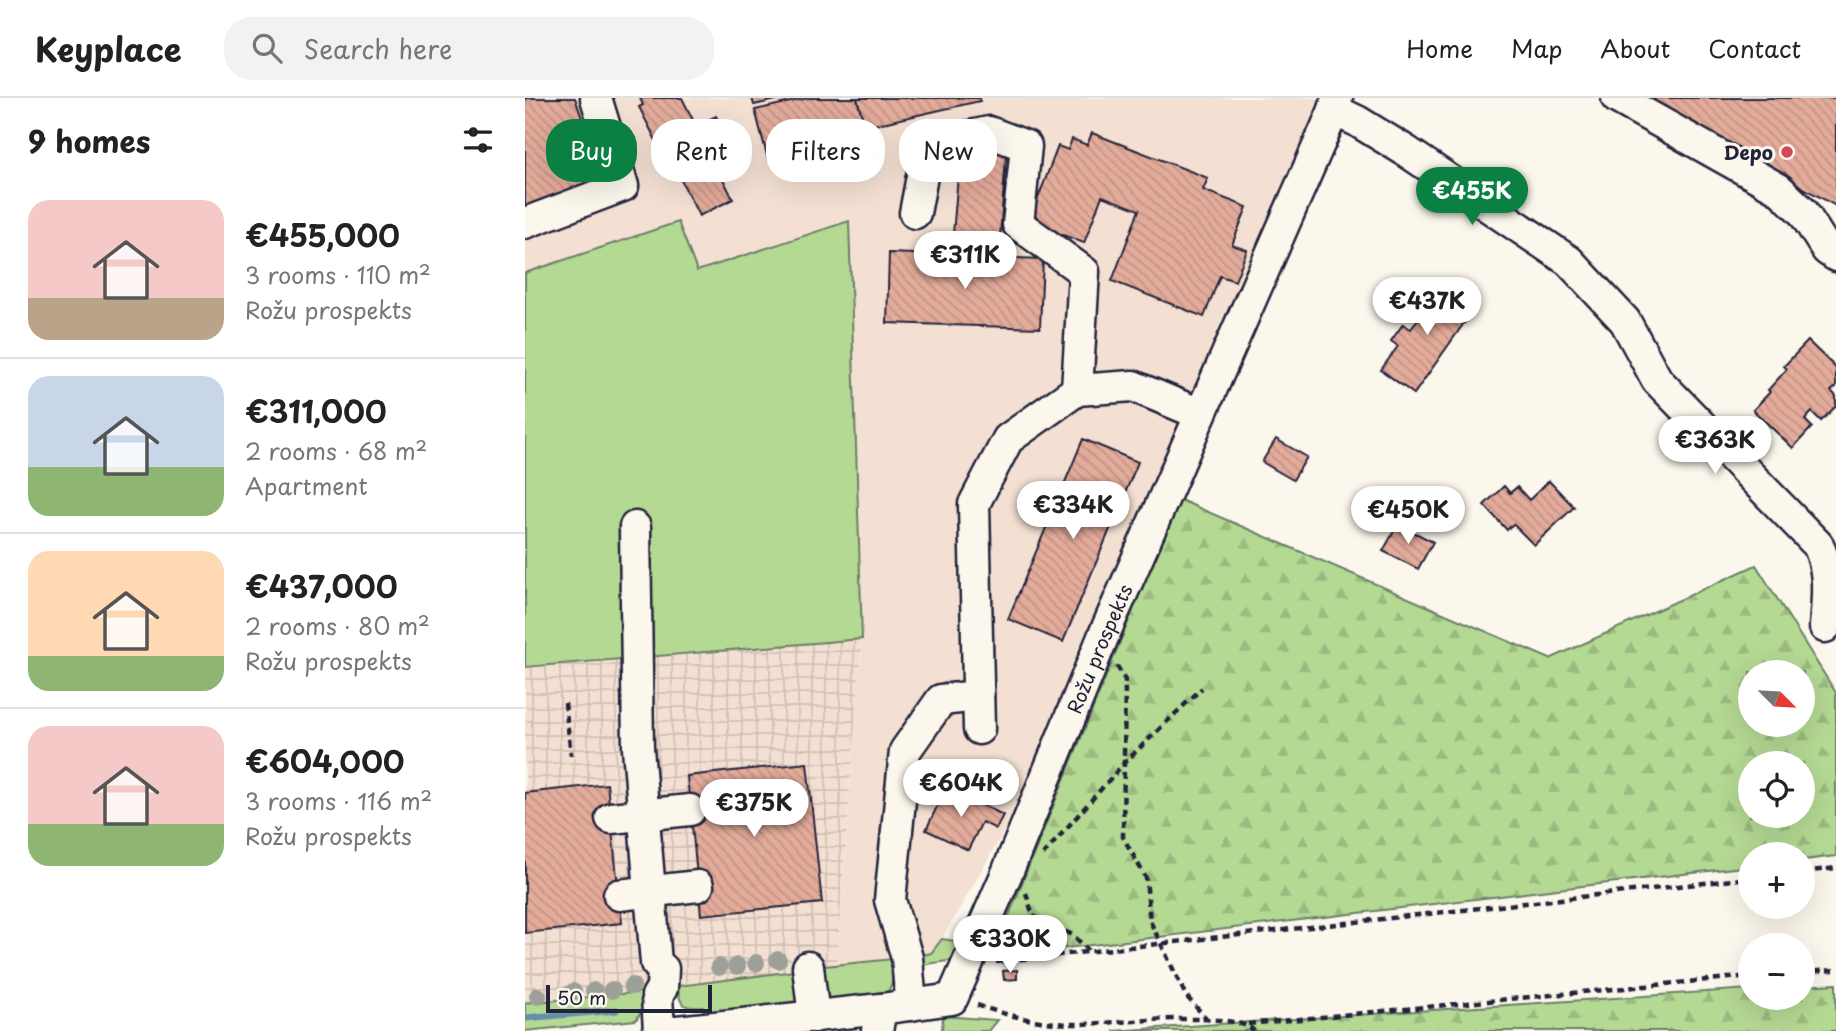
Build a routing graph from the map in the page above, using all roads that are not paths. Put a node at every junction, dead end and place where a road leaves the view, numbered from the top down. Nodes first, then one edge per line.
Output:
1 (596, 98) edge
2 (1618, 98) edge
3 (1336, 104) edge
4 (915, 213) dead end
5 (525, 223) edge
6 (1836, 256) edge
7 (1077, 390) junction
8 (1201, 414) junction
9 (635, 527) dead end
10 (1825, 627) dead end
11 (978, 696) junction
12 (979, 729) dead end
13 (690, 810) dead end
14 (643, 815) junction
15 (611, 818) dead end
16 (698, 886) dead end
17 (649, 891) junction
18 (619, 895) dead end
19 (808, 967) dead end
20 (911, 1005) junction
21 (814, 1017) junction
22 (879, 1020) edge
23 (659, 1031) edge
24 (677, 1031) edge

1 - 5 street
2 - 6 street
3 - 8 street, Rožu prospekts
3 - 10 street
4 - 7 street
7 - 8 street
7 - 11 street
8 - 20 street, Rožu prospekts
9 - 14 street
11 - 12 street
11 - 20 street
13 - 14 street
14 - 15 street
14 - 17 street
16 - 17 street
17 - 18 street
17 - 23 street
19 - 21 street
20 - 22 street
21 - 22 street
21 - 24 street

